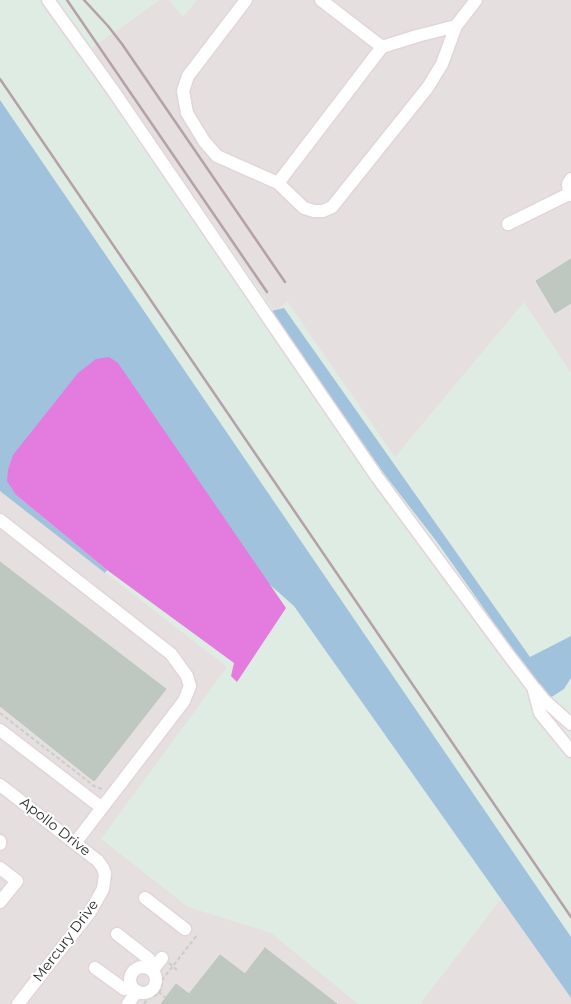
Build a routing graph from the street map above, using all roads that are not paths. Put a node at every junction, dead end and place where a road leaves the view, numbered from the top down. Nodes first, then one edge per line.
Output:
1 (48, 0) edge
2 (246, 0) edge
3 (321, 0) edge
4 (476, 0) edge
5 (456, 26) junction
6 (382, 47) junction
7 (571, 180) edge
8 (278, 183) junction
9 (570, 194) edge
10 (508, 224) dead end
11 (0, 520) edge
12 (533, 687) junction
13 (571, 724) edge
14 (0, 730) edge
15 (571, 751) edge
16 (0, 785) edge
17 (102, 808) junction
18 (75, 843) junction
19 (0, 868) edge
20 (105, 874) joint
21 (145, 898) dead end
22 (0, 902) edge
23 (185, 929) dead end
24 (117, 934) dead end
25 (162, 958) dead end
26 (96, 968) dead end
27 (150, 969) junction
28 (134, 988) junction
29 (18, 1004) edge
30 (128, 1004) edge

1 - 12 street
2 - 8 street
3 - 6 street
4 - 5 street
5 - 6 street
5 - 8 street
6 - 8 street
7 - 9 street
9 - 10 street
11 - 17 street
12 - 13 street
12 - 15 street
14 - 17 street
16 - 18 street, Apollo Drive
17 - 18 street
18 - 20 street, Apollo Drive
19 - 22 street
20 - 29 street, Mercury Drive
21 - 23 street
24 - 27 street
25 - 27 street
26 - 28 street
27 - 28 street
27 - 28 street
28 - 30 street

